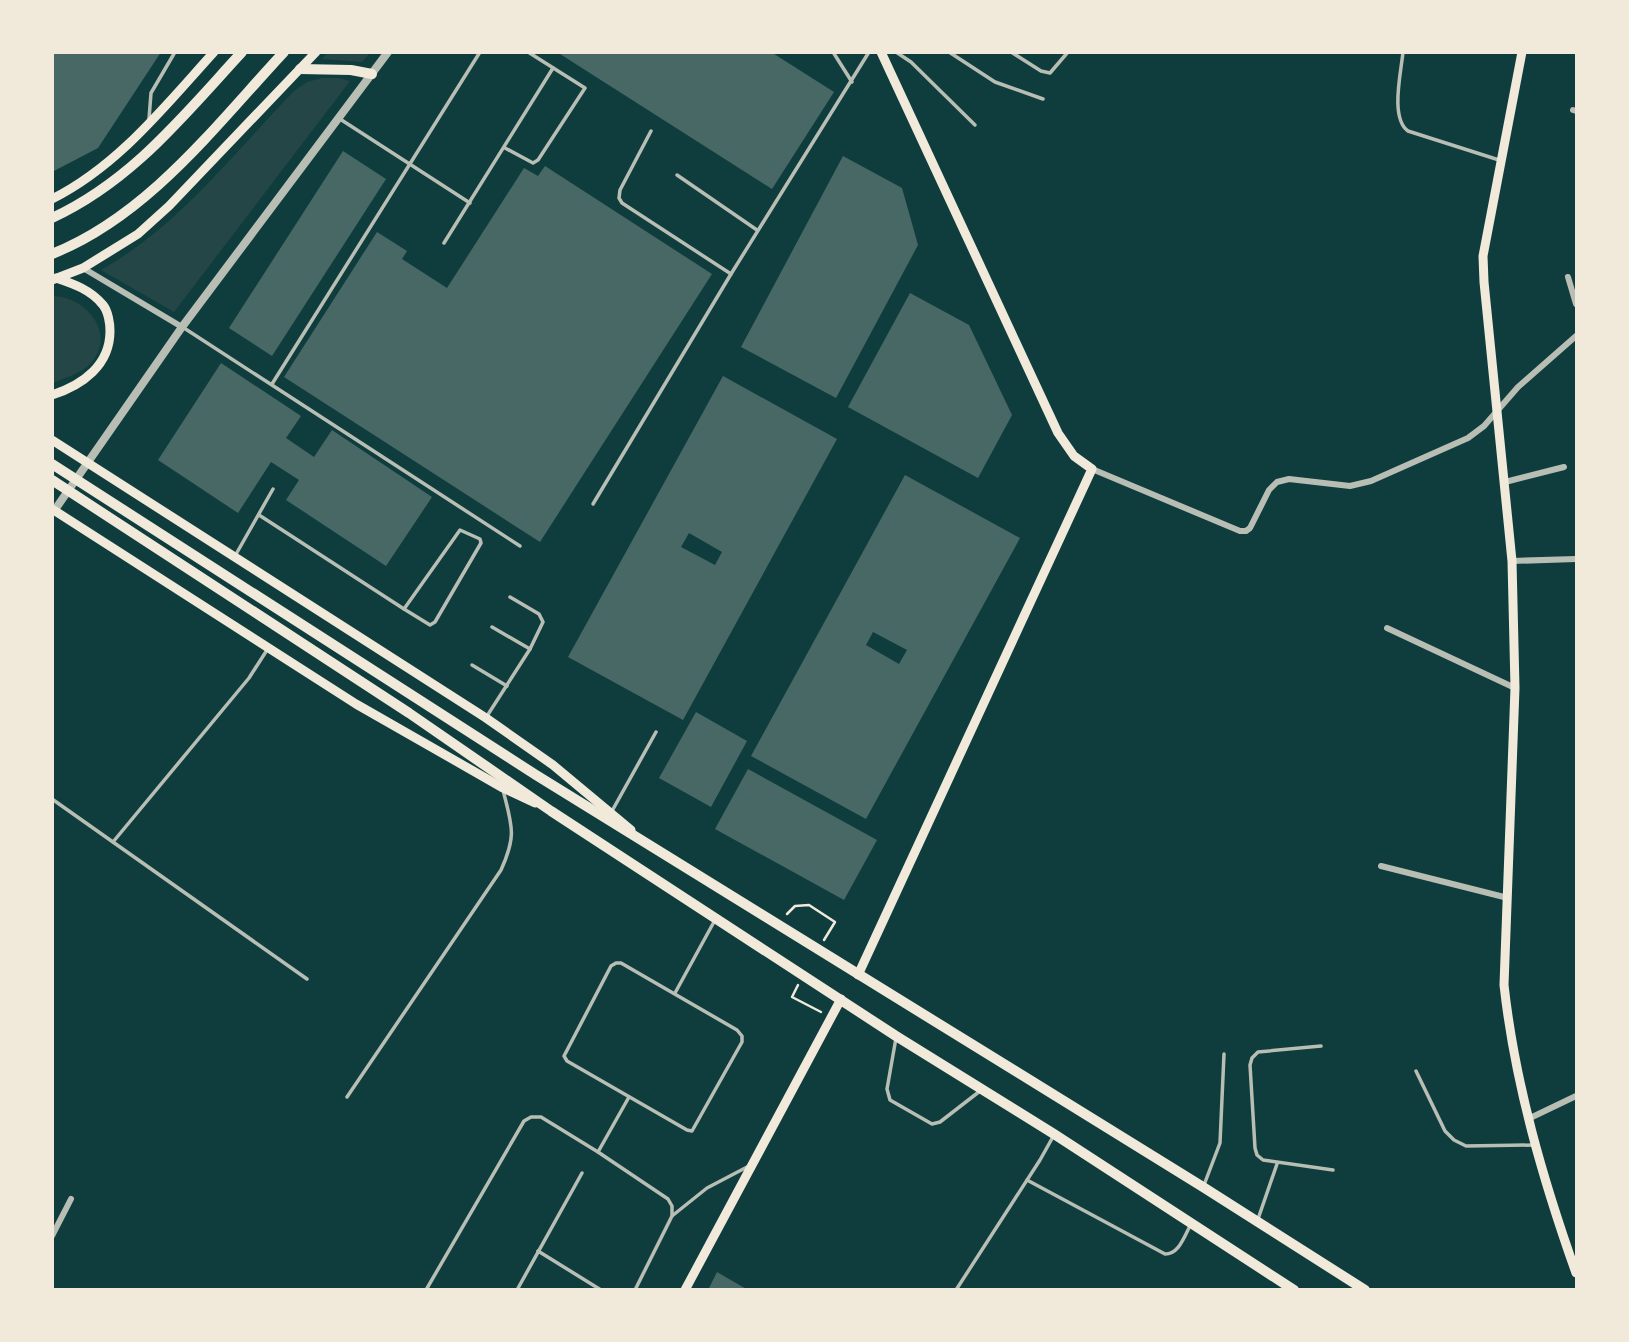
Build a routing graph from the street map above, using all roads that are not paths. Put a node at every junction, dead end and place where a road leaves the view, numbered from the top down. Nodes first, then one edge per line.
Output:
1 (175, 52) edge
2 (214, 52) edge
3 (242, 52) edge
4 (284, 52) edge
5 (316, 52) edge
6 (388, 52) edge
7 (480, 52) edge
8 (528, 52) edge
9 (833, 52) edge
10 (869, 52) edge
11 (881, 52) edge
12 (896, 52) edge
13 (949, 52) edge
14 (1011, 52) edge
15 (1068, 52) edge
16 (1403, 52) edge
17 (1522, 52) edge
18 (553, 68) junction
19 (300, 69) junction
20 (372, 74) junction
21 (852, 82) junction
22 (1043, 99) dead end
23 (339, 117) junction
24 (149, 124) junction
25 (975, 125) dead end
26 (651, 131) dead end
27 (505, 148) junction
28 (1501, 160) junction
29 (410, 164) junction
30 (677, 175) dead end
31 (52, 199) edge
32 (470, 203) junction
33 (52, 218) edge
34 (757, 230) junction
35 (444, 243) dead end
36 (52, 254) edge
37 (83, 268) junction
38 (731, 274) junction
39 (1568, 277) dead end
40 (54, 279) edge
41 (1577, 304) edge
42 (183, 327) junction
43 (1577, 336) edge
44 (272, 384) junction
45 (52, 395) edge
46 (1497, 414) junction
47 (52, 440) edge
48 (89, 462) junction
49 (52, 464) edge
50 (1564, 467) dead end
51 (1091, 469) junction
52 (52, 480) edge
53 (1505, 482) junction
54 (273, 489) dead end
55 (593, 504) dead end
56 (53, 510) edge
57 (259, 515) junction
58 (520, 546) dead end
59 (234, 558) junction
60 (1577, 559) edge
61 (1512, 561) junction
62 (510, 597) dead end
63 (404, 609) junction
64 (492, 627) dead end
65 (1387, 628) dead end
66 (268, 648) junction
67 (530, 649) junction
68 (472, 665) dead end
69 (507, 686) junction
70 (1515, 688) junction
71 (486, 718) junction
72 (656, 732) dead end
73 (503, 788) junction
74 (52, 799) edge
75 (551, 811) junction
76 (611, 813) junction
77 (113, 842) junction
78 (648, 845) junction
79 (1381, 866) dead end
80 (1508, 898) junction
81 (716, 919) junction
82 (858, 975) junction
83 (307, 979) dead end
84 (675, 993) junction
85 (841, 999) junction
86 (896, 1036) junction
87 (1321, 1046) dead end
88 (1224, 1054) dead end
89 (1416, 1071) dead end
90 (982, 1089) junction
91 (1577, 1096) edge
92 (347, 1097) dead end
93 (629, 1097) junction
94 (1528, 1119) junction
95 (1054, 1134) junction
96 (1536, 1145) junction
97 (598, 1152) junction
98 (752, 1164) junction
99 (1278, 1164) junction
100 (1333, 1170) dead end
101 (582, 1173) dead end
102 (1027, 1180) junction
103 (1203, 1187) junction
104 (71, 1199) dead end
105 (672, 1216) junction
106 (1257, 1221) junction
107 (1192, 1223) junction
108 (52, 1236) edge
109 (538, 1251) junction
110 (1577, 1273) edge
111 (426, 1290) edge
112 (517, 1290) edge
113 (601, 1290) edge
114 (635, 1290) edge
115 (685, 1290) edge
116 (956, 1290) edge
117 (1294, 1290) edge
118 (1365, 1290) edge

1 - 24 lane
2 - 24 main road
3 - 33 main road
4 - 36 main road
5 - 19 main road
6 - 20 street
7 - 29 lane
8 - 18 lane
9 - 21 lane
10 - 21 lane
11 - 51 main road
12 - 25 lane
13 - 22 lane
14 - 15 lane
16 - 28 lane
17 - 28 main road
18 - 27 lane
18 - 27 lane
19 - 20 main road
19 - 37 main road
20 - 23 street
21 - 34 lane
23 - 29 lane
23 - 42 street
24 - 31 main road
26 - 38 lane
27 - 32 lane
28 - 46 main road
29 - 32 lane
29 - 44 lane
30 - 34 lane
32 - 35 lane
34 - 38 lane
37 - 40 main road
37 - 42 street
38 - 55 lane
39 - 41 street
40 - 45 main road
42 - 44 lane
42 - 48 street
43 - 46 street
44 - 58 lane
46 - 51 street
46 - 53 main road
47 - 48 main road
48 - 56 street
48 - 59 main road
49 - 78 main road
50 - 53 street
51 - 82 main road
52 - 75 main road
53 - 61 main road
54 - 57 lane
56 - 66 main road
57 - 59 lane
57 - 63 lane
59 - 71 main road
60 - 61 street
61 - 70 main road
62 - 67 lane
63 - 63 lane
64 - 67 lane
65 - 70 street
66 - 73 main road
66 - 77 lane
67 - 69 lane
68 - 69 lane
69 - 71 lane
70 - 80 main road
71 - 76 main road
72 - 76 lane
73 - 75 main road
73 - 92 lane
74 - 77 lane
75 - 81 main road
76 - 78 main road
77 - 83 lane
78 - 82 main road
79 - 80 street
80 - 94 main road
81 - 84 lane
81 - 85 main road
82 - 103 main road
84 - 93 lane
84 - 93 lane
85 - 86 main road
85 - 98 main road
86 - 90 main road
86 - 90 lane
87 - 99 lane
88 - 103 lane
89 - 96 lane
90 - 95 main road
91 - 94 street
93 - 97 lane
94 - 96 main road
95 - 102 lane
95 - 107 main road
96 - 110 main road
97 - 105 lane
97 - 111 lane
98 - 105 lane
98 - 115 main road
99 - 100 lane
99 - 106 lane
101 - 109 lane
102 - 107 lane
102 - 116 lane
103 - 106 main road
104 - 108 street
105 - 114 lane
106 - 118 main road
107 - 117 main road
109 - 112 lane
109 - 113 lane

